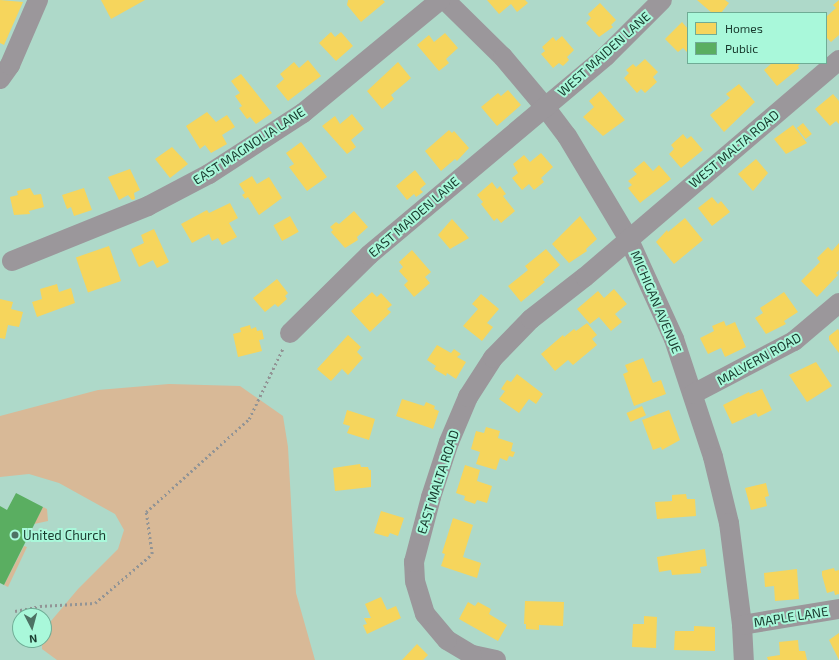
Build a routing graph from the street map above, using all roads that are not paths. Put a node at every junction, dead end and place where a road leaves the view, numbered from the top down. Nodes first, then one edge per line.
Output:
1 (38, 0) edge
2 (440, 0) edge
3 (445, 0) edge
4 (662, 0) edge
5 (839, 60) edge
6 (0, 79) edge
7 (545, 107) junction
8 (628, 238) junction
9 (12, 261) dead end
10 (839, 303) edge
11 (290, 333) road end
12 (693, 394) junction
13 (839, 609) edge
14 (742, 625) junction
15 (496, 660) edge
16 (744, 660) edge

1 - 6 street
2 - 9 street, EAST MAGNOLIA LANE
3 - 7 street, MICHIGAN AVENUE
4 - 7 street, WEST MAIDEN LANE
5 - 8 street, WEST MALTA ROAD
7 - 8 street, MICHIGAN AVENUE
7 - 11 street, EAST MAIDEN LANE
8 - 12 street, MICHIGAN AVENUE
8 - 15 street, EAST MALTA ROAD
10 - 12 street, MALVERN ROAD
12 - 14 street, MICHIGAN AVENUE
13 - 14 street, MAPLE LANE
14 - 16 street, MICHIGAN AVENUE

